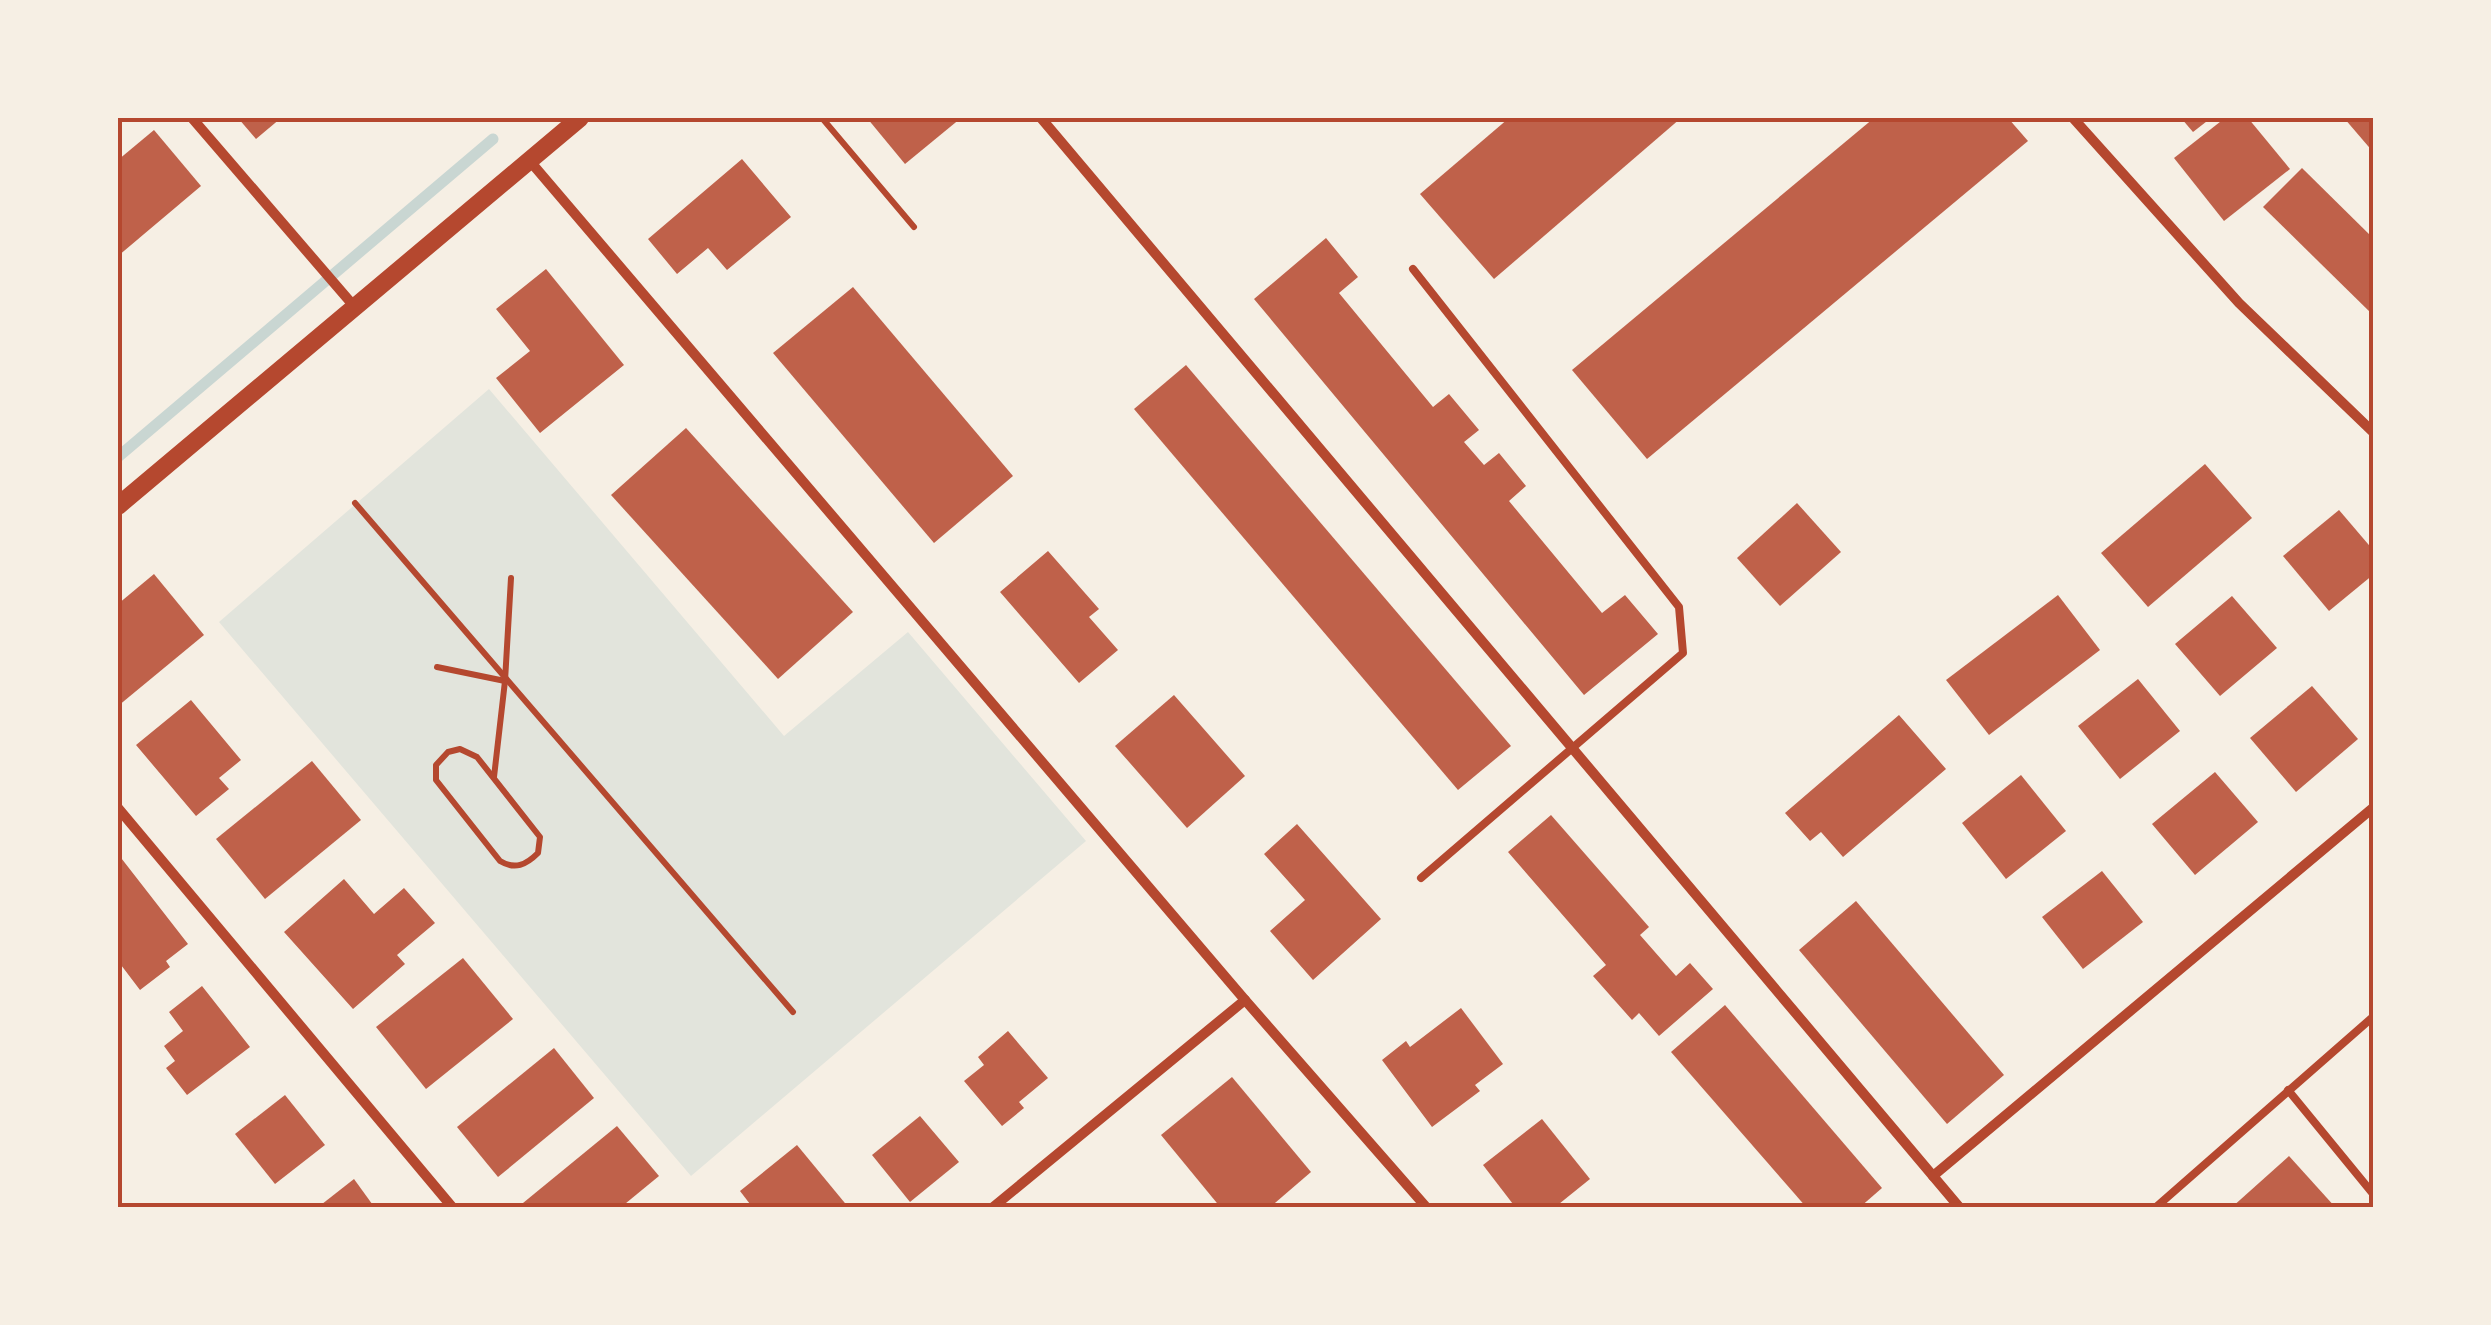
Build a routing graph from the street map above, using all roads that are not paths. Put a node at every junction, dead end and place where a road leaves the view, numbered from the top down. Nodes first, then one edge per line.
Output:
1 (192, 118) edge
2 (580, 118) edge
3 (1041, 118) edge
4 (2072, 118) edge
5 (529, 160) junction
6 (1414, 270) dead end
7 (353, 305) junction
8 (2374, 432) edge
9 (118, 506) edge
10 (1572, 748) junction
11 (2374, 807) edge
12 (118, 808) edge
13 (1421, 878) dead end
14 (1245, 1000) junction
15 (2374, 1016) edge
16 (2288, 1090) junction
17 (1933, 1176) junction
18 (2374, 1195) edge
19 (453, 1208) edge
20 (992, 1208) edge
21 (1426, 1208) edge
22 (1960, 1208) edge
23 (2155, 1208) edge

1 - 7 street
2 - 5 street
3 - 10 street
4 - 8 street
5 - 7 street
5 - 14 street
6 - 10 lane
7 - 9 street
10 - 13 lane
10 - 17 street
11 - 17 street
12 - 19 street
14 - 20 street
14 - 21 street
15 - 16 lane
16 - 18 lane
16 - 23 lane
17 - 22 street

